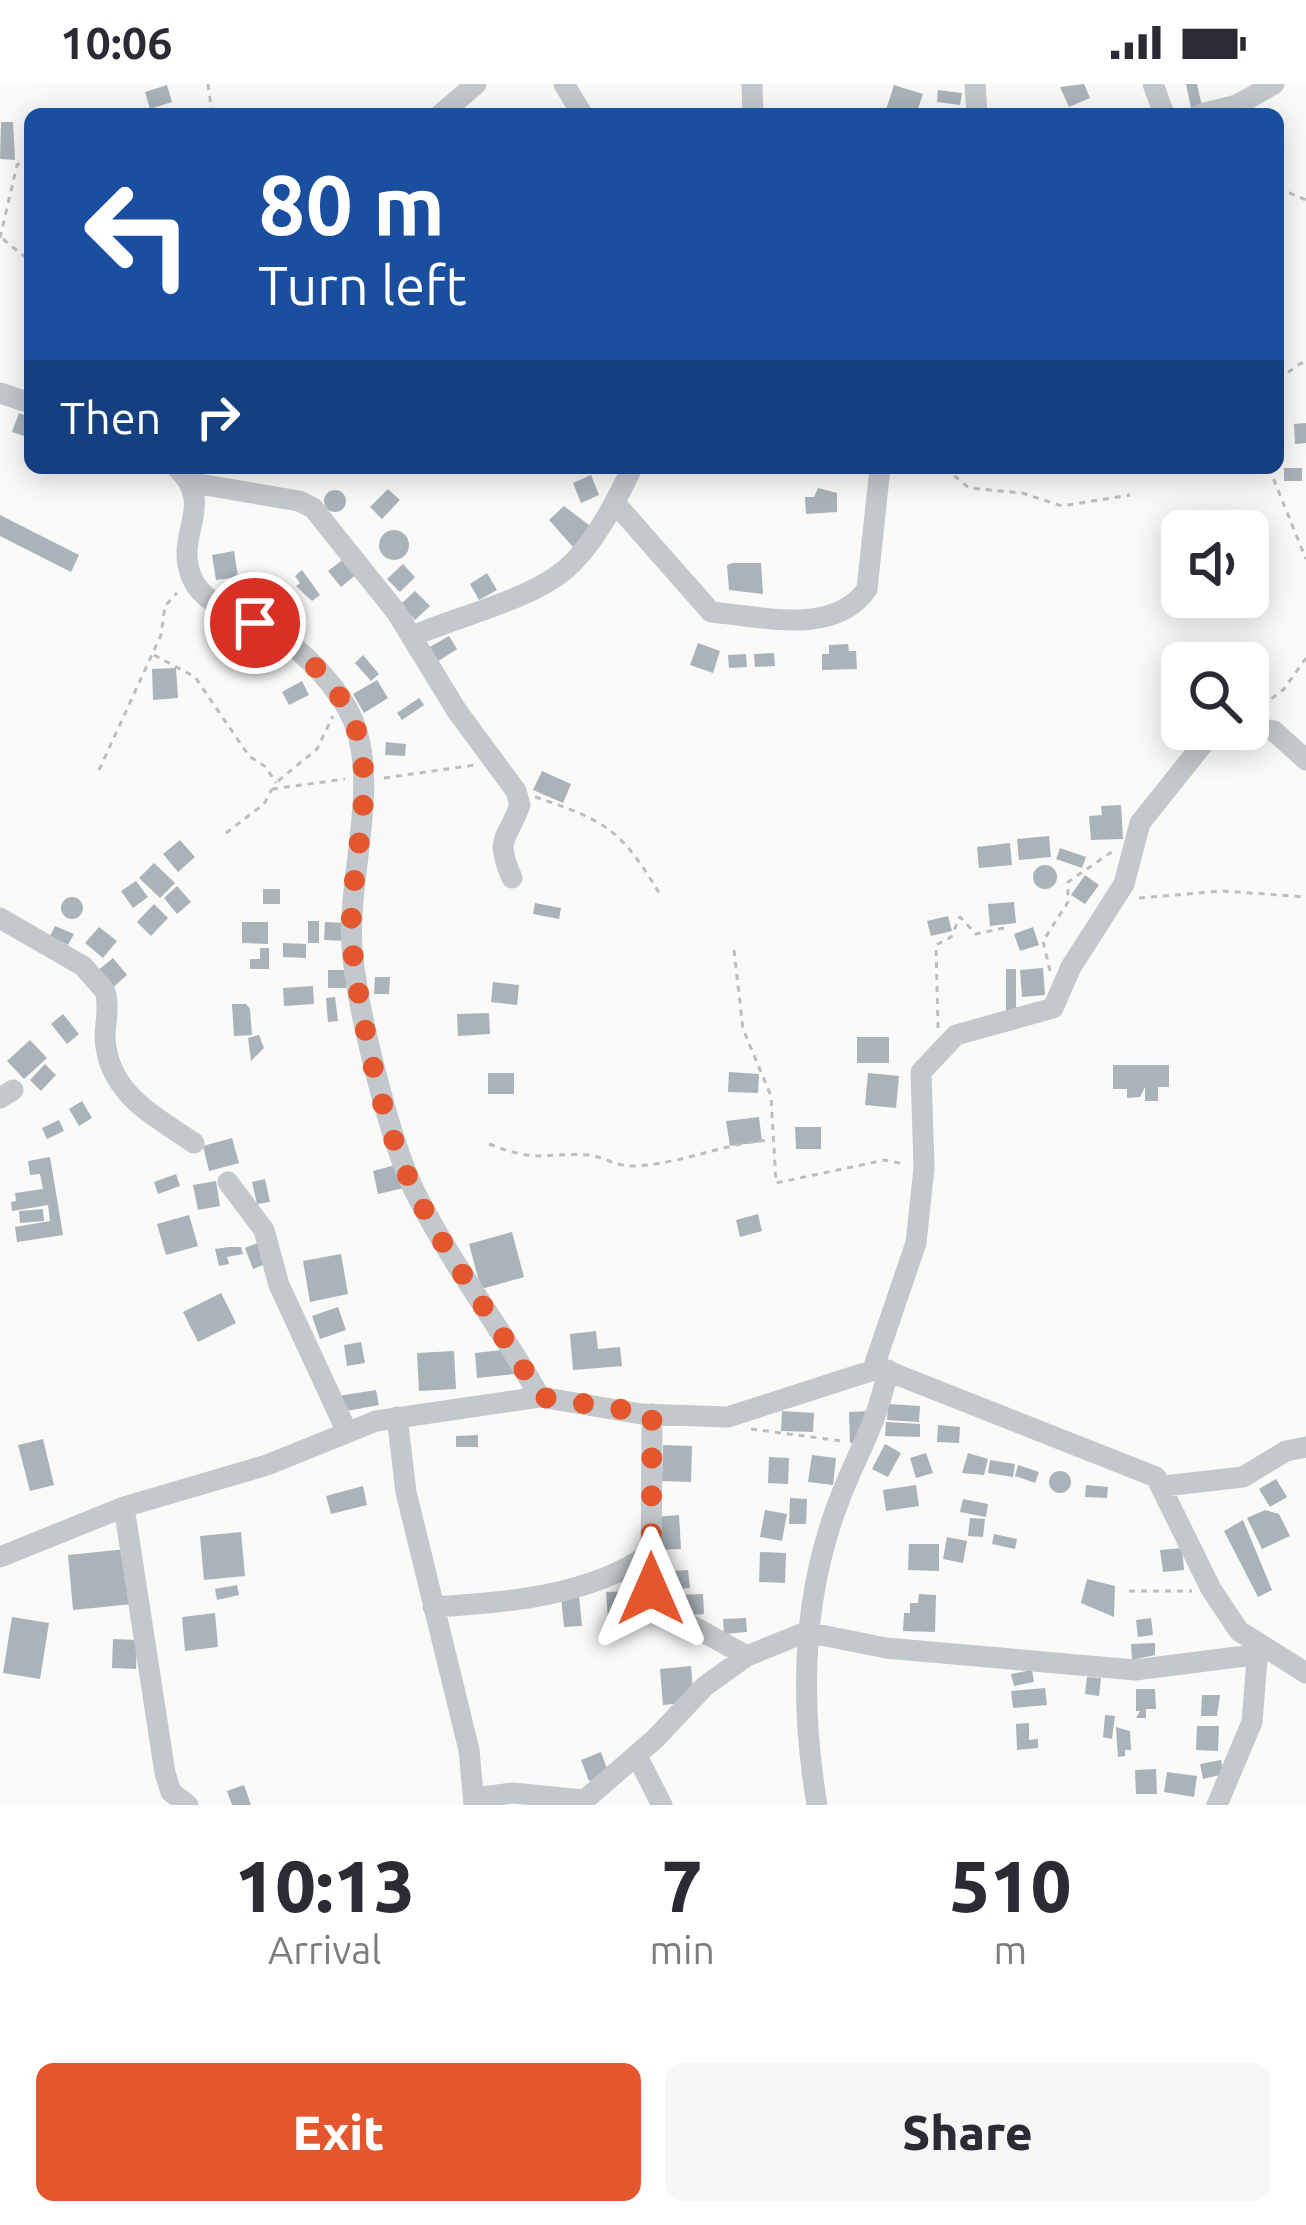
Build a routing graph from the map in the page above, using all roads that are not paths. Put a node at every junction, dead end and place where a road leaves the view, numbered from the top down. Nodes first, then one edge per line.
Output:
1 (476, 84) edge
2 (1274, 84) edge
3 (448, 108) edge
4 (1225, 108) edge
5 (629, 474) edge
6 (879, 474) edge
7 (185, 476) edge
8 (615, 503) junction
9 (413, 637) junction
10 (1269, 730) edge
11 (1196, 750) edge
12 (1306, 760) edge
13 (512, 878) dead end
14 (0, 918) edge
15 (194, 1143) dead end
16 (228, 1182) dead end
17 (880, 1369) junction
18 (540, 1397) junction
19 (652, 1414) junction
20 (397, 1417) junction
21 (347, 1432) junction
22 (1306, 1447) edge
23 (1164, 1486) junction
24 (124, 1507) junction
25 (651, 1553) junction
26 (0, 1557) edge
27 (433, 1607) junction
28 (806, 1632) junction
29 (1256, 1651) junction
30 (747, 1656) junction
31 (1306, 1672) edge
32 (638, 1756) junction
33 (474, 1801) edge
34 (580, 1802) edge
35 (188, 1805) edge
36 (662, 1805) edge
37 (817, 1805) edge
38 (1217, 1805) edge

1 - 3 street
2 - 4 street
5 - 8 street
6 - 8 street
7 - 9 street
7 - 18 street
8 - 9 street
9 - 13 street
10 - 12 street
11 - 17 street
14 - 15 street
16 - 21 street
17 - 19 street
17 - 23 street
17 - 28 street
18 - 19 street
18 - 20 street
19 - 25 street
20 - 21 street
20 - 27 street
21 - 24 street
22 - 23 street
23 - 29 street
24 - 26 street
24 - 35 street
25 - 27 street
25 - 30 street
27 - 33 street
28 - 29 street
28 - 30 street
28 - 37 street
29 - 31 street
29 - 38 street
30 - 32 street
32 - 34 street
32 - 36 street
33 - 34 street

